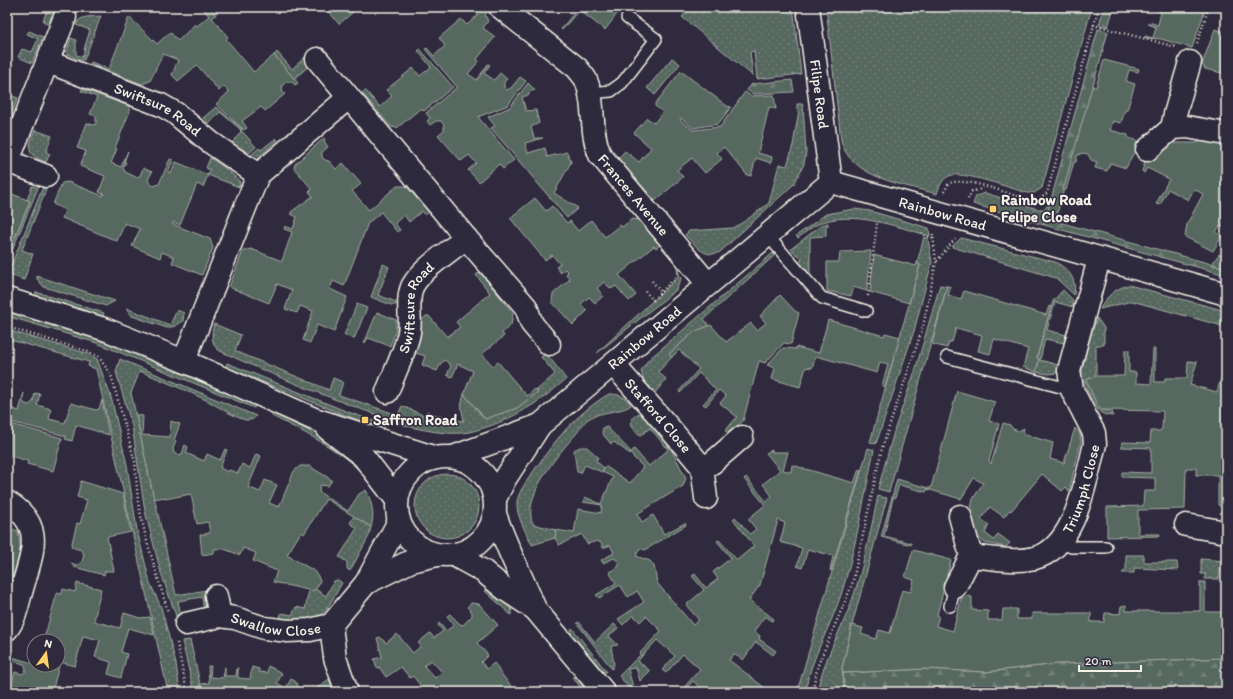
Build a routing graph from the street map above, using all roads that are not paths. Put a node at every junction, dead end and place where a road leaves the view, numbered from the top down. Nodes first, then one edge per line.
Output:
1 (500, 7) edge
2 (808, 7) edge
3 (65, 17) dead end
4 (627, 18) dead end
5 (317, 59) dead end
6 (48, 62) junction
7 (1190, 62) road end
8 (590, 93) junction
9 (348, 98) junction
10 (1172, 128) junction
11 (1226, 134) edge
12 (1147, 150) dead end
13 (7, 161) edge
14 (258, 175) junction
15 (46, 176) dead end
16 (830, 182) junction
17 (767, 235) junction
18 (466, 238) junction
19 (1099, 259) junction
20 (708, 284) junction
21 (1226, 294) edge
22 (7, 299) edge
23 (866, 311) road end
24 (548, 344) dead end
25 (947, 357) dead end
26 (184, 361) junction
27 (614, 365) junction
28 (1072, 390) junction
29 (387, 392) dead end
30 (314, 419) junction
31 (540, 425) junction
32 (742, 437) dead end
33 (445, 457) junction
34 (702, 467) junction
35 (706, 498) dead end
36 (397, 500) junction
37 (7, 502) edge
38 (495, 506) junction
39 (960, 516) dead end
40 (399, 521) junction
41 (1186, 525) dead end
42 (1226, 532) edge
43 (1060, 542) junction
44 (1106, 547) dead end
45 (446, 555) junction
46 (971, 556) junction
47 (366, 583) junction
48 (953, 596) dead end
49 (535, 609) junction
50 (177, 625) road end
51 (331, 625) junction
52 (7, 629) edge
53 (347, 692) edge
54 (604, 692) edge

1 - 8 street, Frances Avenue
2 - 16 street, Filipe Road
3 - 6 street
4 - 8 lane
5 - 9 street
6 - 13 street
6 - 14 street, Swiftsure Road
7 - 10 street
8 - 20 street, Frances Avenue
9 - 14 street
9 - 18 street
10 - 11 street
10 - 12 street
13 - 15 street
14 - 26 street
16 - 17 street, Rainbow Road
16 - 19 street, Rainbow Road
17 - 20 street, Rainbow Road
17 - 23 lane
18 - 24 street
18 - 29 street, Swiftsure Road
19 - 21 street, Rainbow Road
19 - 28 street, Triumph Close
20 - 27 street, Rainbow Road
22 - 26 street
25 - 28 lane
26 - 30 street
27 - 31 street, Rainbow Road
27 - 34 street, Stafford Close
28 - 43 street, Triumph Close
30 - 33 street
30 - 36 street
31 - 33 street, Rainbow Road
31 - 38 street, Rainbow Road
32 - 34 street, Stafford Close
33 - 36 street
33 - 38 street
34 - 35 street, Stafford Close
36 - 40 street
37 - 52 street
38 - 45 street
38 - 49 street
39 - 46 street
40 - 45 street
40 - 47 street, Swallow Close
41 - 42 street
43 - 44 lane, Triumph Close
43 - 46 street, Triumph Close
45 - 47 street, Swallow Close
45 - 49 street
46 - 48 street
47 - 51 street, Swallow Close
49 - 54 street
50 - 51 street, Swallow Close
51 - 53 street, Swallow Close

